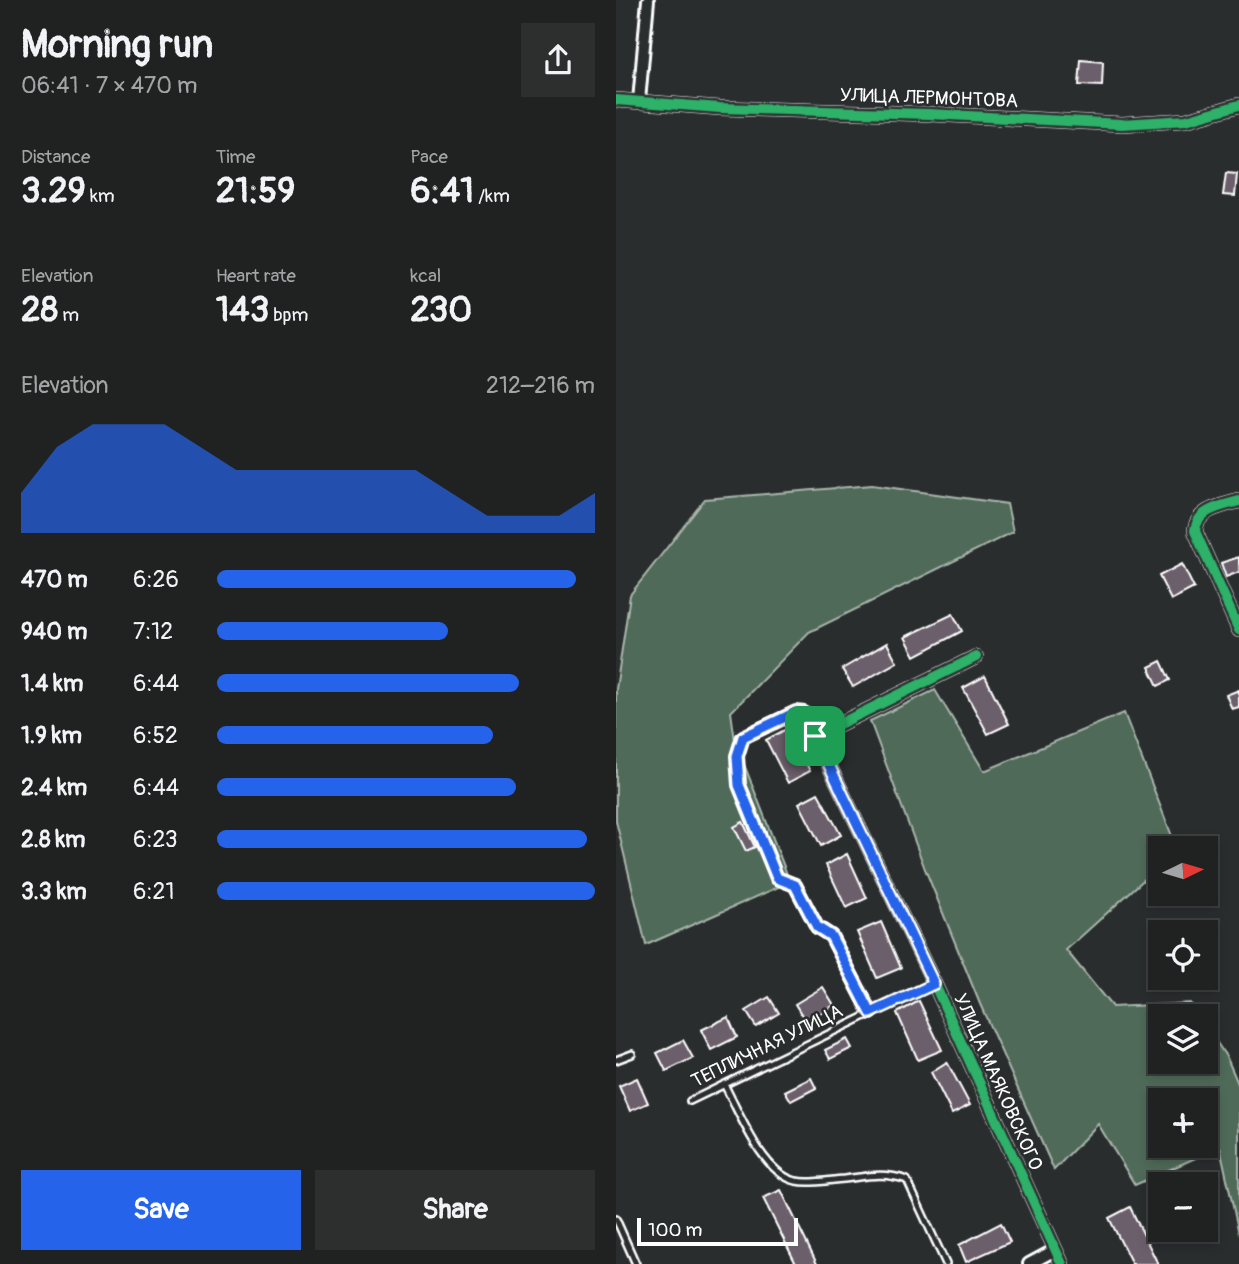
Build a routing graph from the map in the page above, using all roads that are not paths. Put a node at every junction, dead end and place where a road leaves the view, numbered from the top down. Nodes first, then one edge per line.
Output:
1 (648, 0) edge
2 (616, 100) edge
3 (639, 101) junction
4 (1239, 105) edge
5 (1239, 501) edge
6 (1239, 629) edge
7 (976, 657) dead end
8 (815, 736) junction
9 (934, 984) junction
10 (871, 1013) junction
11 (632, 1054) dead end
12 (616, 1060) edge
13 (724, 1084) junction
14 (690, 1101) dead end
15 (616, 1219) edge
16 (1055, 1250) junction
17 (636, 1264) edge
18 (946, 1264) edge
19 (1029, 1264) edge
20 (1062, 1264) edge

1 - 3 street
2 - 3 street, УЛИЦА ЛЕРМОНТОВА
3 - 4 street, УЛИЦА ЛЕРМОНТОВА
5 - 6 street
7 - 8 street
8 - 9 street, УЛИЦА МАЯКОВСКОГО
8 - 10 street, УЛИЦА МАЯКОВСКОГО
9 - 10 lane, ТЕПЛИЧНАЯ УЛИЦА
9 - 16 street, УЛИЦА МАЯКОВСКОГО
10 - 13 lane, ТЕПЛИЧНАЯ УЛИЦА
11 - 12 lane
13 - 14 lane, ТЕПЛИЧНАЯ УЛИЦА
13 - 18 lane
15 - 17 lane
16 - 19 street
16 - 20 street, УЛИЦА МАЯКОВСКОГО

